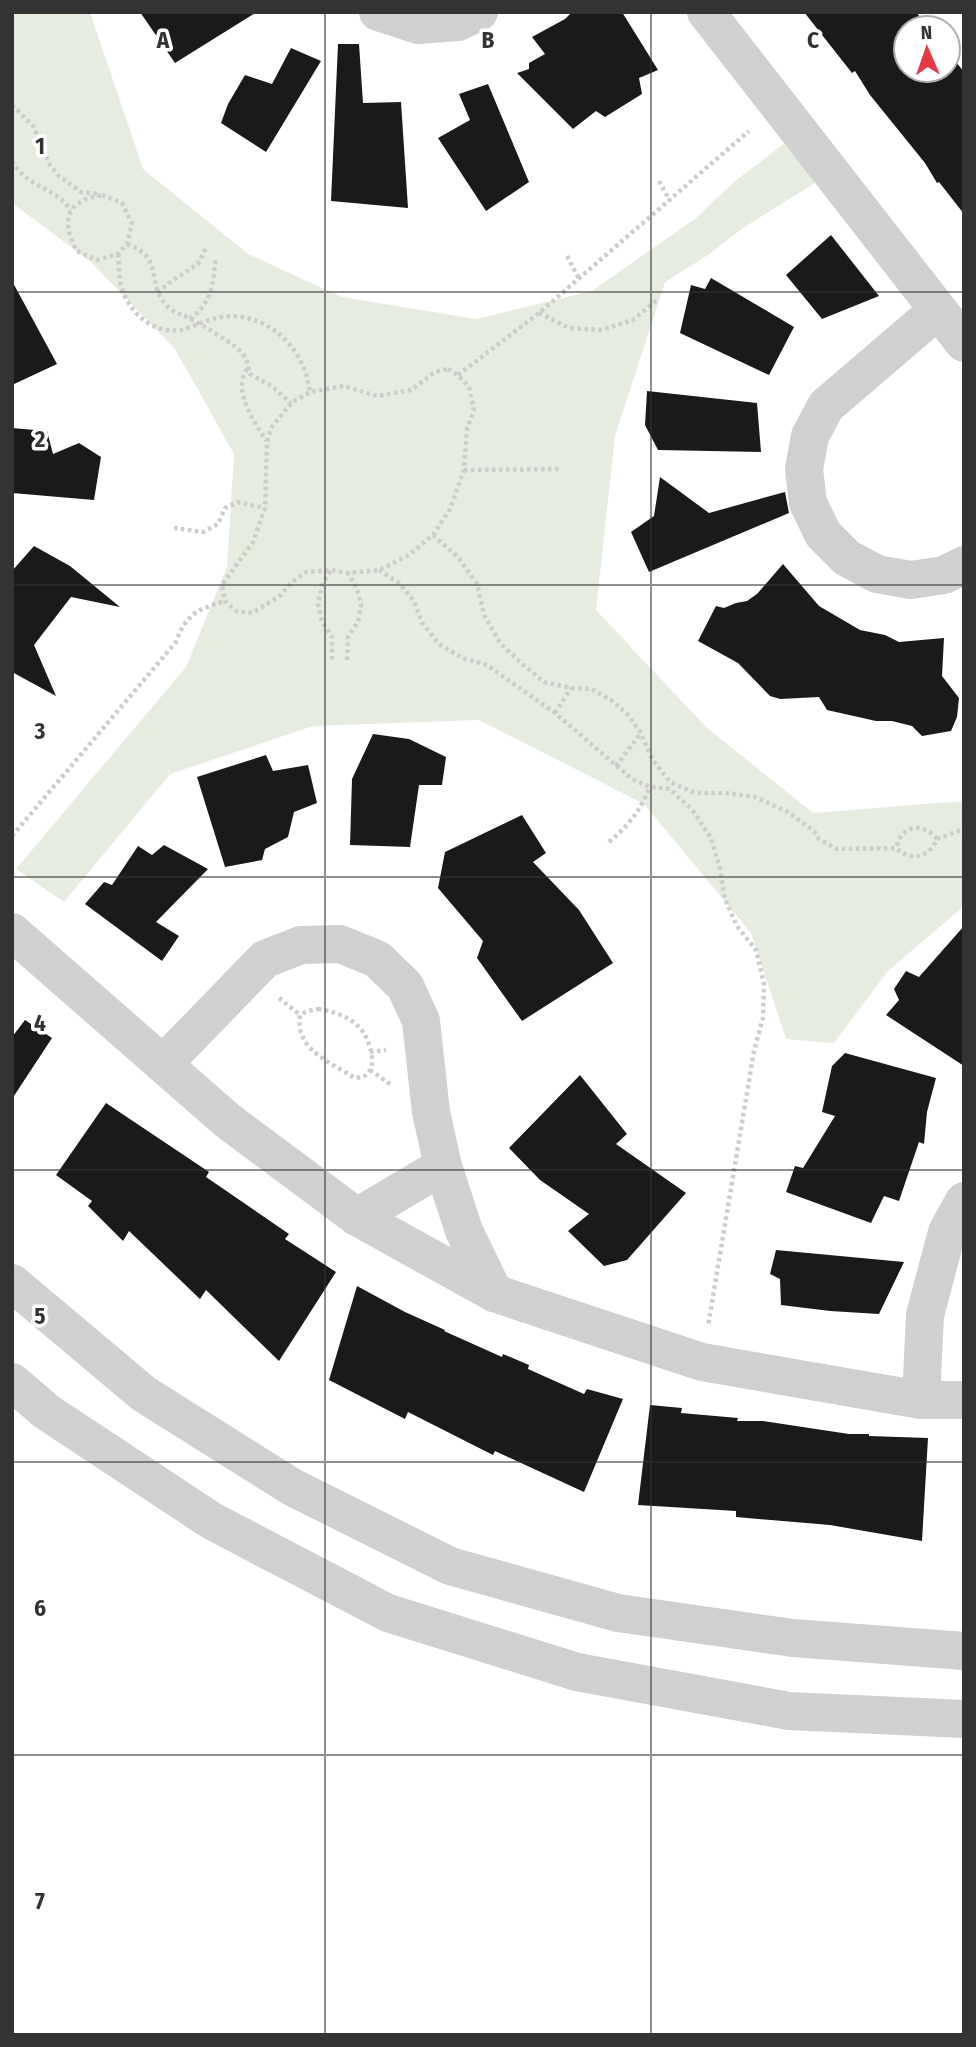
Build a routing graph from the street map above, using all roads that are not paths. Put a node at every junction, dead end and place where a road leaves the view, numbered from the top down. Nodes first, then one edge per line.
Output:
1 (378, 12) edge
2 (479, 12) edge
3 (706, 12) edge
4 (938, 310) junction
5 (964, 343) edge
6 (964, 565) edge
7 (12, 932) edge
8 (163, 1064) junction
9 (443, 1166) junction
10 (964, 1201) edge
11 (356, 1217) junction
12 (12, 1283) edge
13 (494, 1293) junction
14 (12, 1382) edge
15 (921, 1400) junction
16 (964, 1400) edge
17 (964, 1651) edge
18 (964, 1719) edge

1 - 2 street
3 - 4 street
4 - 5 street
4 - 6 street
7 - 8 street
8 - 9 street
8 - 11 street
9 - 11 street
9 - 13 street
10 - 15 street
11 - 13 street
12 - 17 street
13 - 15 street
14 - 18 street
15 - 16 street

